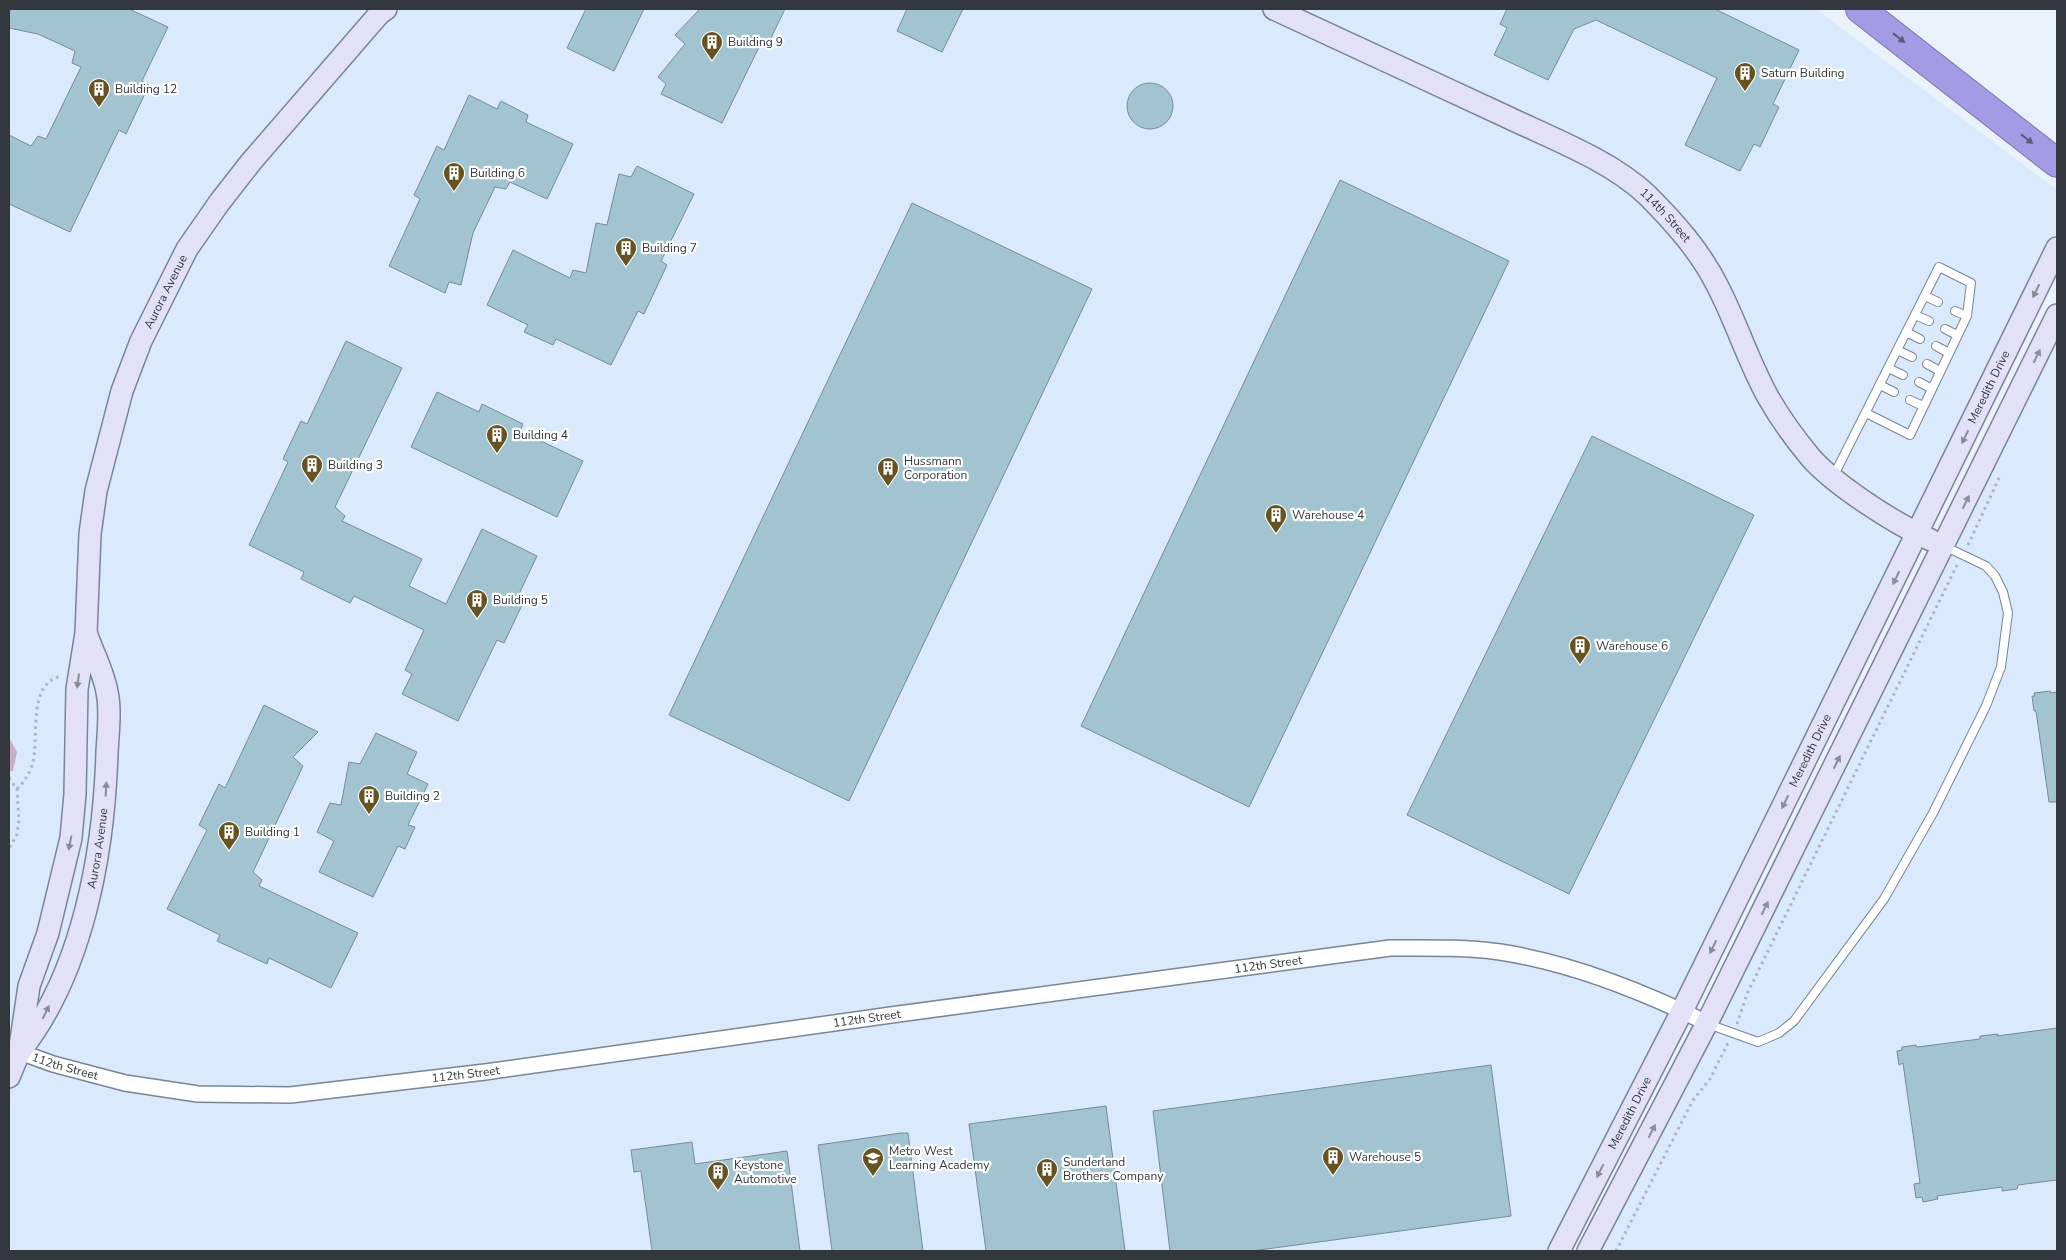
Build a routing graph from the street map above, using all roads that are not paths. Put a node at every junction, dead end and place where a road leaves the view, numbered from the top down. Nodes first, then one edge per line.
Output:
1 (1274, 9) edge
2 (1860, 9) edge
3 (383, 10) edge
4 (2057, 162) edge
5 (2057, 248) edge
6 (1925, 296) junction
7 (1938, 302) dead end
8 (1954, 310) dead end
9 (2057, 314) edge
10 (1915, 315) junction
11 (1967, 316) junction
12 (1929, 322) dead end
13 (1945, 329) dead end
14 (1906, 332) junction
15 (1957, 335) junction
16 (1920, 338) dead end
17 (1936, 346) dead end
18 (1897, 350) junction
19 (1949, 353) junction
20 (1912, 357) dead end
21 (1927, 364) dead end
22 (1888, 368) junction
23 (1940, 371) junction
24 (1903, 375) dead end
25 (1919, 382) dead end
26 (1880, 385) junction
27 (1932, 389) junction
28 (1894, 392) dead end
29 (1910, 400) dead end
30 (1923, 406) junction
31 (1866, 413) junction
32 (1833, 477) junction
33 (1917, 534) junction
34 (1954, 550) junction
35 (86, 633) junction
36 (1682, 1011) junction
37 (1707, 1023) junction
38 (14, 1050) edge
39 (9, 1077) edge
40 (1559, 1251) edge
41 (1588, 1251) edge

1 - 32 street, 114th Street
2 -> 4 highway
3 - 35 street, Aurora Avenue
5 -> 33 street, Meredith Drive
6 - 7 lane
6 - 10 lane
6 - 11 lane
8 - 11 lane
34 -> 9 street
10 - 12 lane
10 - 14 lane
11 - 15 lane
13 - 15 lane
14 - 16 lane
14 - 18 lane
15 - 19 lane
17 - 19 lane
18 - 20 lane
18 - 22 lane
19 - 23 lane
21 - 23 lane
22 - 24 lane
22 - 26 lane
23 - 27 lane
25 - 27 lane
26 - 28 lane
26 - 31 lane
27 - 30 lane
29 - 30 lane
30 - 31 lane
31 - 32 lane
32 - 33 street, 114th Street
33 - 34 street, 114th Street
33 -> 36 street, Meredith Drive
37 -> 34 street
34 - 37 lane
35 -> 38 street, Aurora Avenue
38 -> 35 street, Aurora Avenue
36 - 37 street, 112th Street
36 - 38 street, 112th Street
36 -> 40 street, Meredith Drive
41 -> 37 street
38 - 39 street, Aurora Avenue

